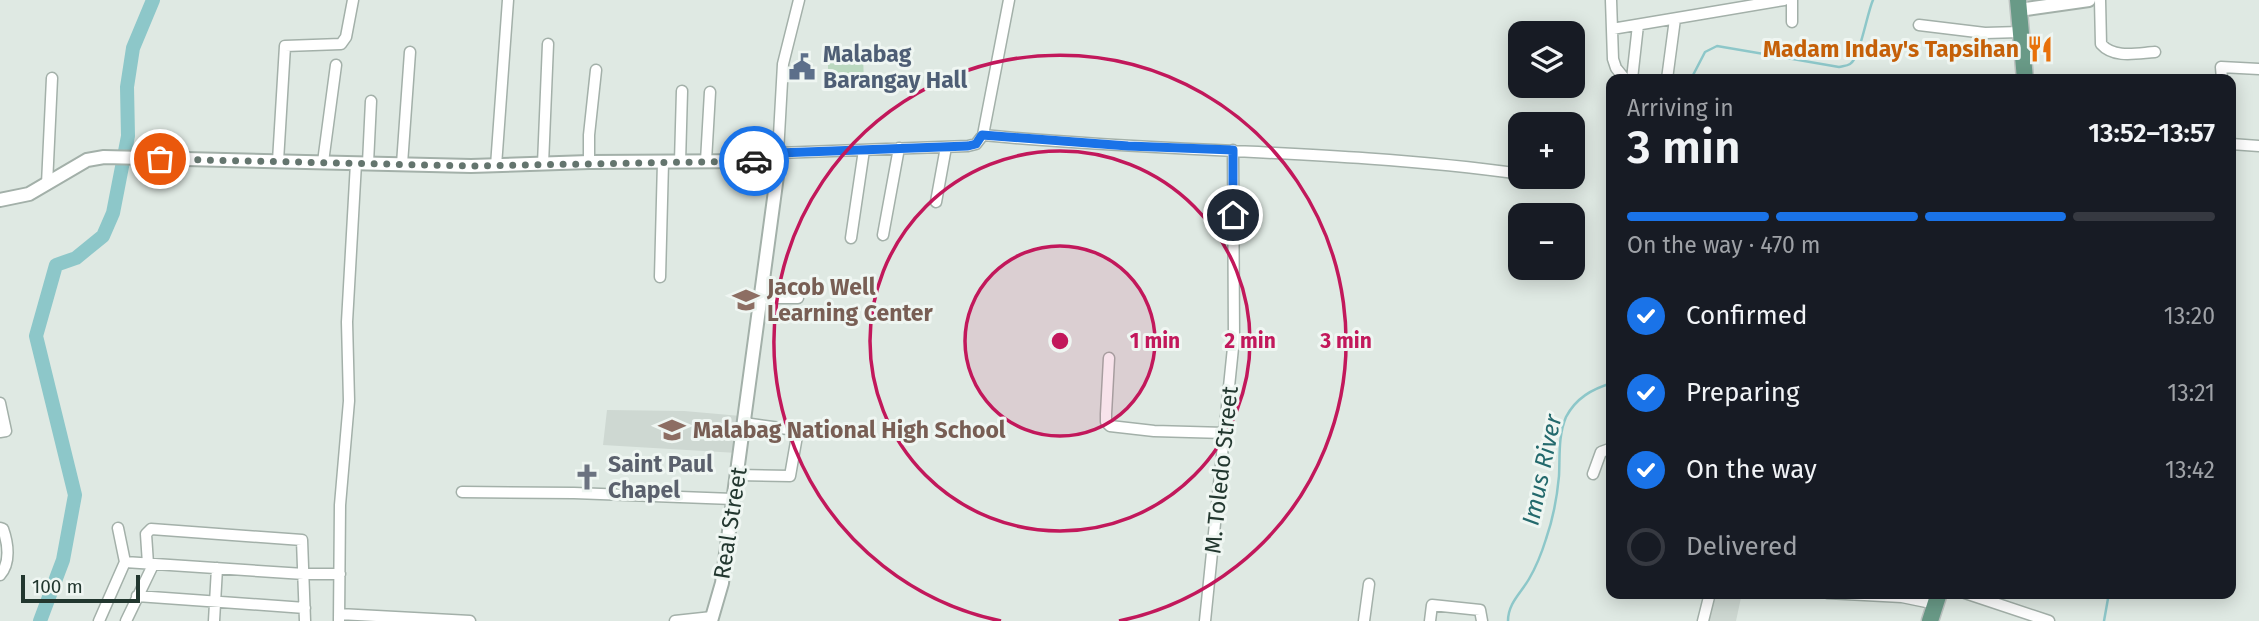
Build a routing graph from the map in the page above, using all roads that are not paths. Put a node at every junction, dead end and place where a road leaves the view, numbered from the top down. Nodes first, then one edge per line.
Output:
1 (353, 0) edge
2 (508, 0) edge
3 (799, 0) edge
4 (1009, 0) edge
5 (1611, 0) edge
6 (1784, 0) edge
7 (1792, 0) edge
8 (2089, 0) edge
9 (2100, 0) edge
10 (2023, 3) edge
11 (1675, 19) junction
12 (1792, 22) dead end
13 (1639, 25) junction
14 (1919, 25) dead end
15 (1612, 29) junction
16 (2020, 32) junction
17 (548, 44) dead end
18 (410, 52) dead end
19 (2155, 52) dead end
20 (336, 65) dead end
21 (2259, 69) edge
22 (596, 70) dead end
23 (1621, 74) edge
24 (1633, 74) edge
25 (1668, 74) edge
26 (2025, 74) edge
27 (2026, 74) edge
28 (2222, 74) edge
29 (52, 78) dead end
30 (682, 91) dead end
31 (710, 92) dead end
32 (371, 101) dead end
33 (982, 135) junction
34 (2236, 144) edge
35 (2259, 146) edge
36 (946, 147) junction
37 (899, 148) junction
38 (864, 150) junction
39 (1233, 150) junction
40 (776, 157) junction
41 (278, 161) junction
42 (706, 161) junction
43 (323, 162) junction
44 (589, 162) junction
45 (663, 162) junction
46 (680, 162) junction
47 (362, 163) junction
48 (402, 164) junction
49 (543, 164) junction
50 (496, 166) junction
51 (1508, 172) edge
52 (47, 184) junction
53 (0, 200) edge
54 (936, 202) dead end
55 (883, 235) dead end
56 (851, 238) dead end
57 (660, 276) dead end
58 (761, 298) junction
59 (798, 298) dead end
60 (1109, 358) dead end
61 (0, 403) edge
62 (744, 423) junction
63 (0, 432) edge
64 (1225, 433) junction
65 (1606, 450) edge
66 (1593, 474) dead end
67 (737, 475) junction
68 (462, 492) dead end
69 (733, 499) junction
70 (0, 528) edge
71 (118, 528) dead end
72 (125, 562) junction
73 (151, 564) junction
74 (217, 568) junction
75 (304, 574) junction
76 (340, 574) junction
77 (0, 575) edge
78 (1369, 584) dead end
79 (138, 596) junction
80 (1708, 599) edge
81 (1938, 599) edge
82 (1983, 599) edge
83 (215, 601) junction
84 (305, 608) junction
85 (339, 618) edge
86 (712, 619) edge
87 (99, 621) edge
88 (126, 621) edge
89 (214, 621) edge
90 (305, 621) edge
91 (470, 621) edge
92 (675, 621) edge
93 (1205, 621) edge
94 (1364, 621) edge
95 (1430, 621) edge
96 (1482, 621) edge
97 (1703, 621) edge
98 (1930, 621) edge
99 (2049, 621) edge

1 - 41 street
2 - 50 street
3 - 40 street
4 - 33 street
5 - 15 street
6 - 11 street
7 - 12 street
8 - 10 street
9 - 19 street
10 - 16 main road
10 - 27 main road
11 - 13 street
11 - 25 street
13 - 15 street
13 - 24 street
14 - 16 street
15 - 23 street
16 - 26 main road
17 - 49 street
18 - 48 street
20 - 43 street
21 - 28 street
22 - 44 street
29 - 52 street
30 - 46 street
31 - 42 street
32 - 47 street
33 - 36 street
33 - 39 street
34 - 35 street
36 - 37 street
36 - 54 street
37 - 38 street
37 - 55 street
38 - 40 street
38 - 56 street
39 - 51 street
39 - 64 street, M. Toledo Street
40 - 42 street
40 - 58 street, Real Street
41 - 43 street
41 - 52 street
42 - 46 street
43 - 47 street
44 - 45 street
44 - 49 street
45 - 46 street
45 - 57 street
47 - 48 street
47 - 76 street
48 - 50 street
49 - 50 street
52 - 53 street
58 - 59 street
58 - 62 street, Real Street
60 - 64 street
61 - 63 street
62 - 67 street, Real Street
62 - 67 street
64 - 93 street, M. Toledo Street
65 - 66 street
67 - 69 street, Real Street
68 - 69 street
69 - 86 street, Real Street
70 - 77 street
71 - 72 street
72 - 73 street
72 - 87 street
73 - 74 street
73 - 75 street
73 - 79 street
74 - 75 street
74 - 83 street
75 - 76 street
75 - 84 street
76 - 85 street
78 - 94 street
79 - 83 street
79 - 88 street
80 - 97 street
81 - 98 main road
82 - 99 street
83 - 84 street
83 - 89 street
84 - 90 street
85 - 91 street
86 - 92 street
95 - 96 street

